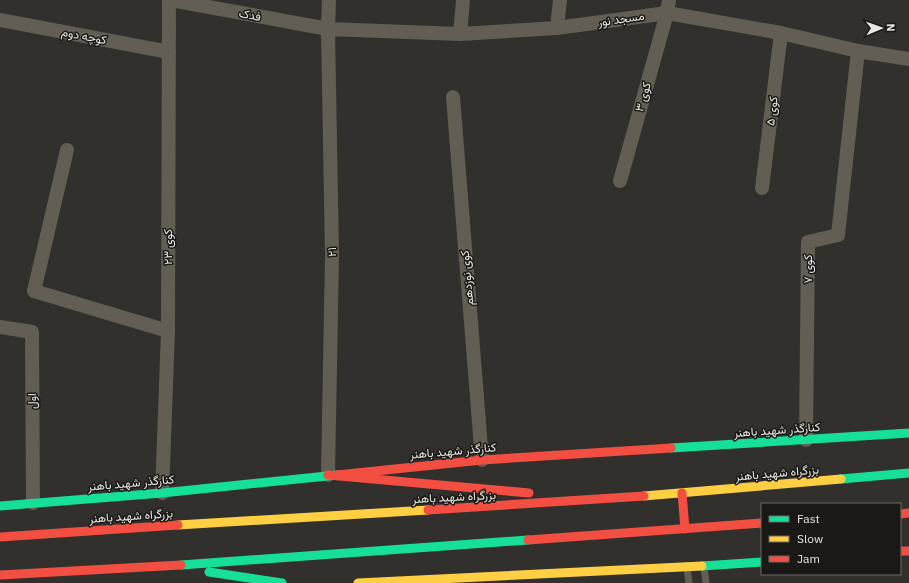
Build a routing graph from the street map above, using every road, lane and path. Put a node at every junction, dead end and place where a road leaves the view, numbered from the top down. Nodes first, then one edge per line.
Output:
1 (170, 0) edge
2 (329, 0) edge
3 (463, 0) edge
4 (560, 0) edge
5 (668, 6) edge
6 (0, 20) edge
7 (557, 28) junction
8 (328, 29) junction
9 (781, 33) junction
10 (460, 34) junction
11 (858, 51) junction
12 (169, 52) junction
13 (909, 60) edge
14 (453, 96) dead end
15 (67, 150) dead end
16 (620, 181) dead end
17 (762, 188) dead end
18 (0, 327) edge
19 (168, 331) junction
20 (909, 433) edge
21 (806, 440) junction
22 (482, 460) junction
23 (909, 473) edge
24 (328, 475) junction
25 (162, 493) junction
26 (682, 494) junction
27 (602, 500) junction
28 (33, 503) junction
29 (0, 506) edge
30 (761, 524) edge
31 (685, 529) junction
32 (0, 537) edge
33 (761, 562) edge
34 (171, 566) junction
35 (704, 566) junction
36 (687, 568) junction
37 (0, 575) edge
38 (282, 583) edge
39 (358, 583) edge
40 (689, 583) edge
41 (706, 583) edge

1 - 8 street, فدک
1 - 12 street, کوی ۲۳
2 - 8 street, ۲۱
3 - 10 street
4 - 7 street
5 - 7 street, مسجد نور
5 - 9 street, مسجد نور
5 - 16 street, کوی ۳
6 - 12 street, کوچه دوم
7 - 10 street, مسجد نور
8 - 10 street, مسجد نور
8 - 24 street, ۲۱
9 - 11 street, مسجد نور
9 - 17 street, کوی ۵
11 - 13 street, مسجد نور
11 - 21 street, کوی ۷
12 - 19 street, کوی ۲۳
14 - 22 street, کوی نوزدهم
15 - 19 street
18 - 28 street, اول
19 - 25 street, کوی ۲۳
20 - 21 main road, کنارگذر شهید باهنر
21 - 22 main road, کنارگذر شهید باهنر
22 - 24 main road, کنارگذر شهید باهنر
23 - 26 main road, بزرگراه شهید باهنر
24 - 25 main road, کنارگذر شهید باهنر
24 - 27 main road
25 - 28 main road, کنارگذر شهید باهنر
26 - 27 main road, بزرگراه شهید باهنر
26 - 31 main road
27 - 32 main road, بزرگراه شهید باهنر
28 - 29 main road, کنارگذر شهید باهنر
30 - 31 main road
31 - 34 main road
33 - 35 main road
34 - 37 main road
34 - 38 main road
35 - 36 main road
35 - 41 lane
36 - 39 main road
36 - 40 lane

